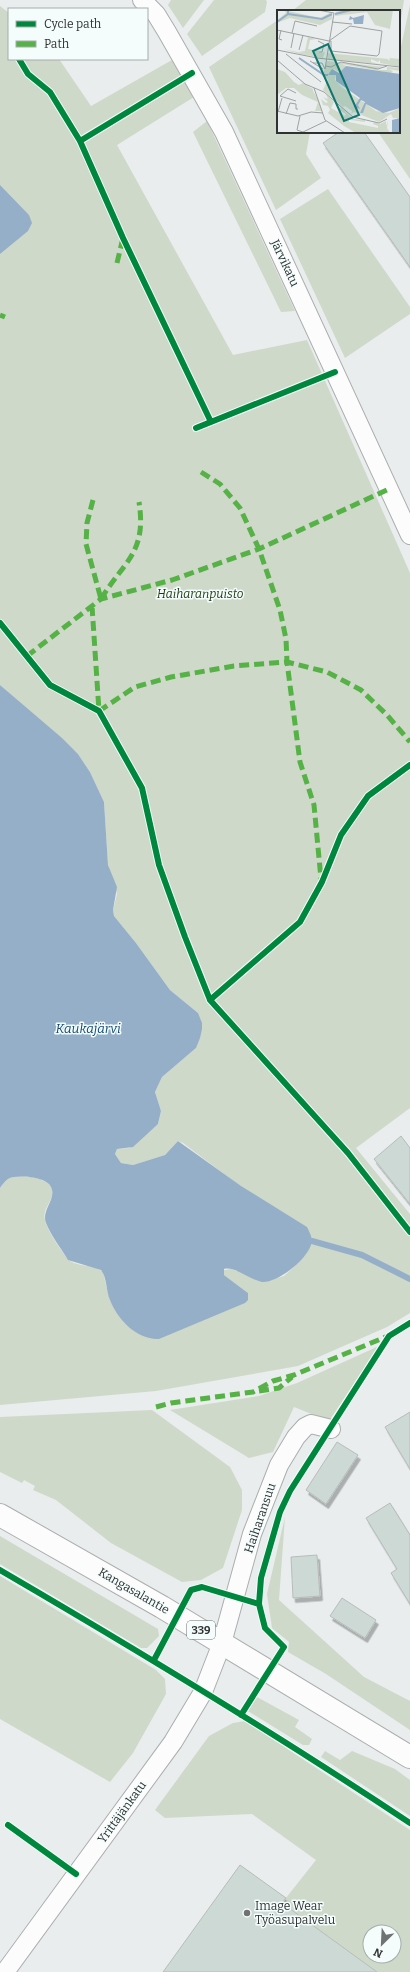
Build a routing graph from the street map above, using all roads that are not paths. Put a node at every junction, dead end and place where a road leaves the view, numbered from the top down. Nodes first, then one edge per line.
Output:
1 (142, 0) edge
2 (410, 535) edge
3 (331, 1429) dead end
4 (0, 1515) edge
5 (222, 1643) junction
6 (410, 1757) edge
7 (5, 1972) edge

1 - 2 street, Järvikatu
3 - 5 street, Haiharansuu
4 - 5 main road, Kangasalantie / 339
5 - 6 main road, Kangasalantie / 339
5 - 7 street, Yrittäjänkatu

